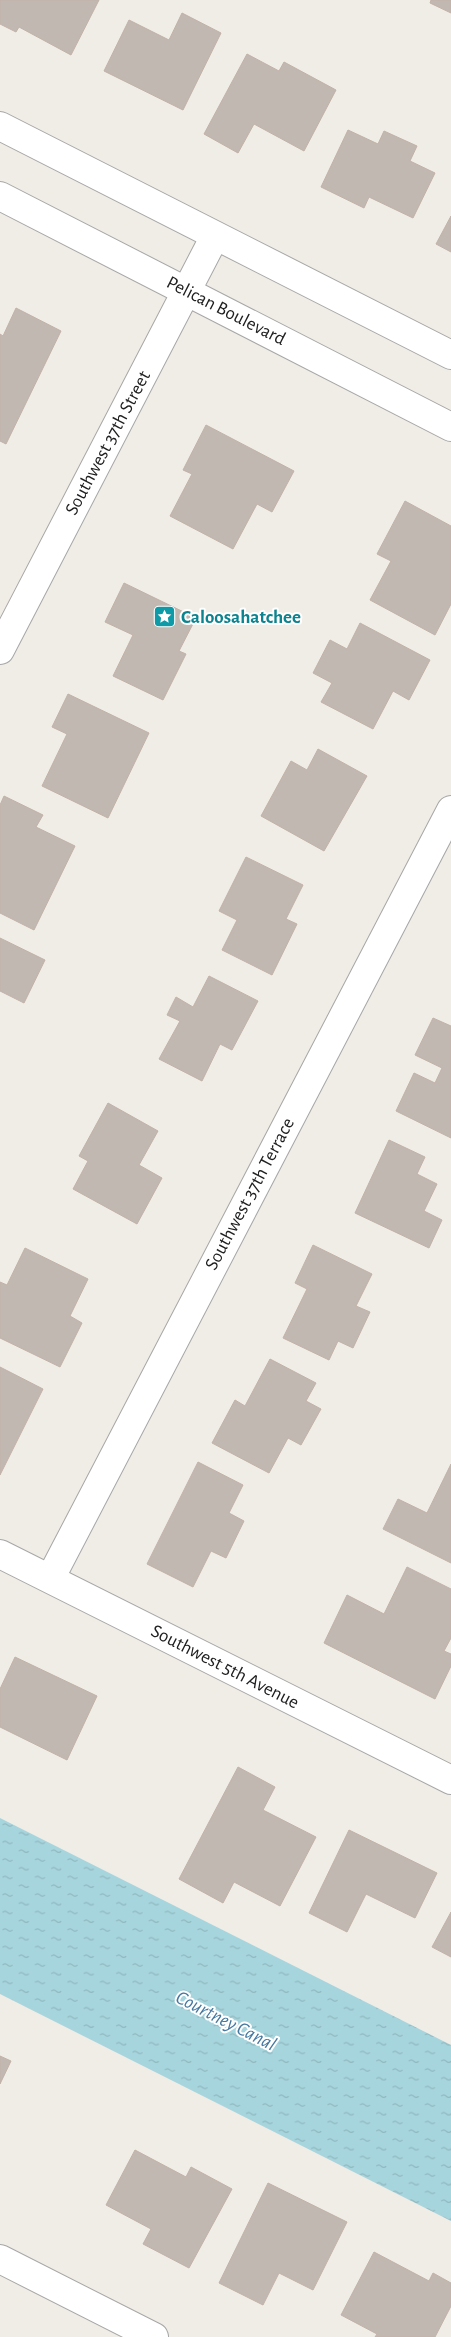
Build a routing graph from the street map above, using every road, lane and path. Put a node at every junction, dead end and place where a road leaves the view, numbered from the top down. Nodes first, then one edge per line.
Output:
1 (0, 126) edge
2 (0, 196) edge
3 (215, 236) junction
4 (187, 291) junction
5 (451, 355) edge
6 (451, 427) edge
7 (0, 650) edge
8 (451, 810) edge
9 (0, 1554) edge
10 (50, 1579) junction
11 (451, 1780) edge
12 (0, 2259) edge
13 (154, 2337) edge

1 - 3 street
2 - 4 street, Pelican Boulevard
3 - 4 street, Southwest 37th Street
3 - 5 street
4 - 6 street, Pelican Boulevard
4 - 7 street, Southwest 37th Street
8 - 10 street, Southwest 37th Terrace
9 - 10 street, Southwest 5th Avenue
10 - 11 street, Southwest 5th Avenue
12 - 13 street

